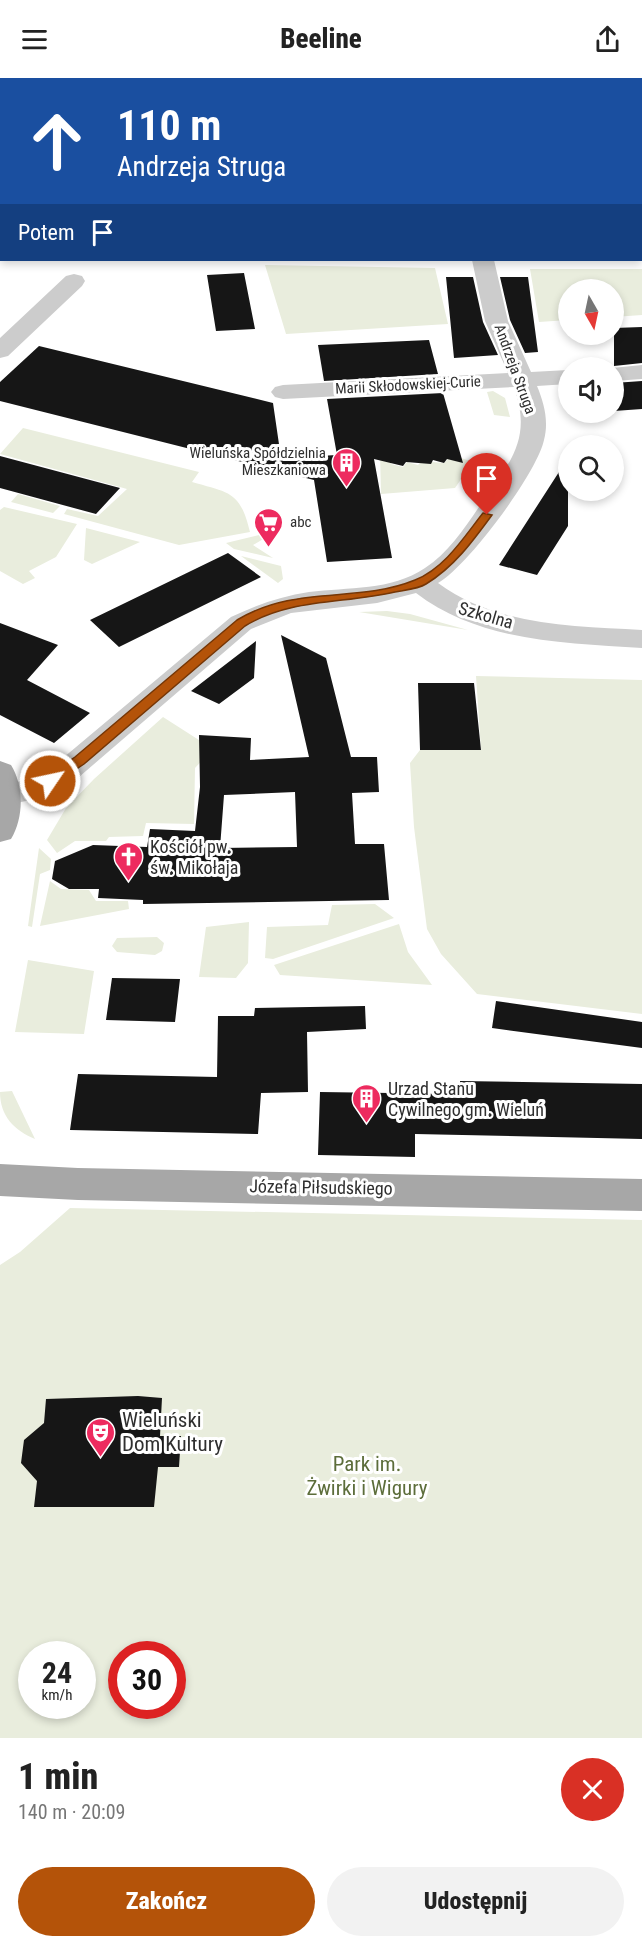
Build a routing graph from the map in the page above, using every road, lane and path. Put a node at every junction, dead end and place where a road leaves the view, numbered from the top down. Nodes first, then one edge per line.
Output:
1 (483, 261) edge
2 (74, 281) dead end
3 (0, 351) edge
4 (642, 372) edge
5 (624, 373) edge
6 (558, 377) edge
7 (521, 379) junction
8 (283, 392) dead end
9 (420, 583) junction
10 (642, 639) edge
11 (3, 783) edge
12 (0, 831) edge
13 (0, 1180) edge
14 (642, 1195) edge

1 - 7 street, Andrzeja Struga
2 - 3 street
4 - 5 street
6 - 7 street, Marii Skłodowskiej-Curie
7 - 8 street, Marii Skłodowskiej-Curie
7 - 9 street, Andrzeja Struga
9 - 10 street, Szkolna
9 - 11 street
11 - 12 main road
13 - 14 main road, Józefa Piłsudskiego

